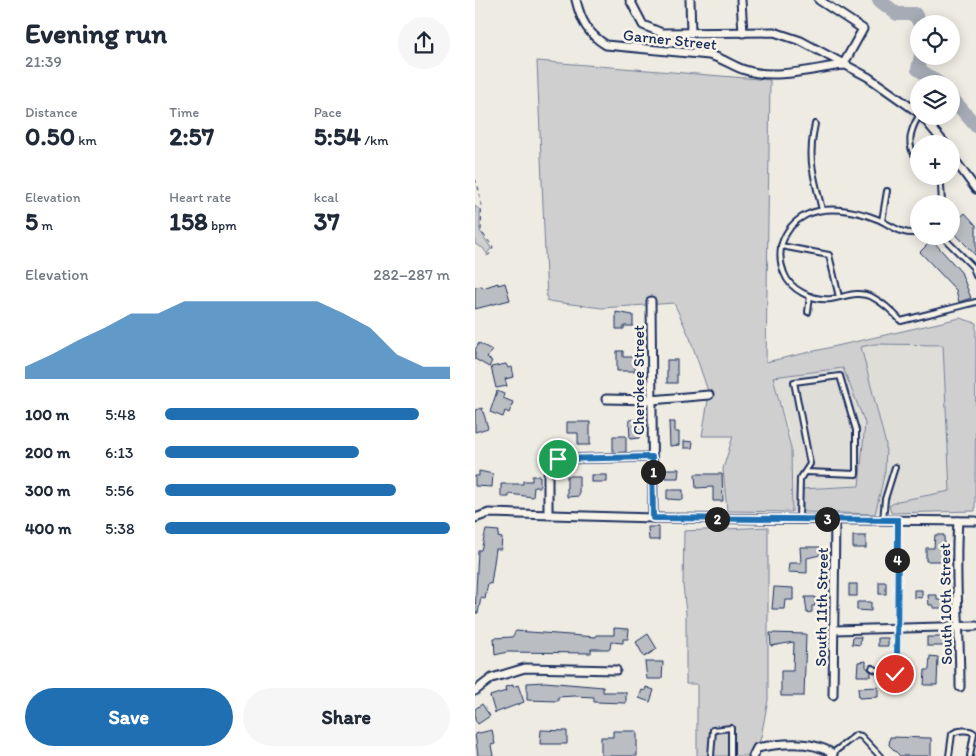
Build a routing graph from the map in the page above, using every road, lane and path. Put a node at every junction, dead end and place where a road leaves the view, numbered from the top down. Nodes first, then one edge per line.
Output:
1 (576, 0) edge
2 (630, 0) edge
3 (690, 0) edge
4 (741, 0) edge
5 (819, 0) edge
6 (691, 33) junction
7 (743, 33) junction
8 (843, 65) junction
9 (910, 108) edge
10 (815, 124) dead end
11 (929, 125) edge
12 (937, 135) edge
13 (960, 167) edge
14 (475, 180) edge
15 (976, 189) edge
16 (887, 191) dead end
17 (822, 210) junction
18 (882, 221) junction
19 (910, 232) edge
20 (951, 245) edge
21 (781, 246) junction
22 (486, 256) dead end
23 (976, 276) edge
24 (810, 296) junction
25 (839, 296) junction
26 (651, 301) dead end
27 (976, 302) edge
28 (808, 312) dead end
29 (709, 394) dead end
30 (606, 399) dead end
31 (651, 400) junction
32 (652, 457) junction
33 (895, 467) dead end
34 (806, 472) junction
35 (549, 514) junction
36 (475, 518) edge
37 (653, 518) junction
38 (799, 519) junction
39 (835, 519) junction
40 (883, 520) junction
41 (898, 520) junction
42 (957, 521) junction
43 (976, 521) edge
44 (960, 626) junction
45 (976, 626) edge
46 (896, 629) junction
47 (834, 630) junction
48 (872, 668) dead end
49 (615, 670) dead end
50 (960, 686) dead end
51 (475, 691) edge
52 (833, 695) dead end
53 (832, 755) edge
54 (711, 756) edge
55 (731, 756) edge
56 (753, 756) edge
57 (880, 756) edge
58 (949, 756) edge
59 (970, 756) edge

1 - 8 street, Garner Street
2 - 6 street
3 - 6 street
4 - 7 street
5 - 8 street
6 - 7 street
7 - 8 street
8 - 9 street
10 - 17 lane
11 - 12 street
13 - 15 street
14 - 22 path
16 - 18 lane
17 - 18 lane
17 - 21 lane
18 - 19 lane
20 - 23 lane
21 - 24 lane
21 - 25 lane
24 - 25 lane
24 - 28 lane
25 - 27 lane
26 - 31 street, Cherokee Street
29 - 31 street
30 - 31 street
31 - 32 street, Cherokee Street
32 - 35 street
32 - 37 street, Cherokee Street
33 - 40 lane
34 - 34 lane
34 - 38 lane
35 - 36 street
35 - 37 street
37 - 38 street
38 - 39 street
39 - 40 street
39 - 47 street, South 11th Street
40 - 41 street
41 - 42 street
41 - 46 lane
42 - 43 street
42 - 44 street, South 10th Street
44 - 45 street
44 - 46 street
44 - 50 street, South 10th Street
46 - 47 street
46 - 48 lane
47 - 52 street, South 11th Street
49 - 51 street
53 - 56 street
53 - 57 lane
54 - 55 lane
58 - 59 lane

